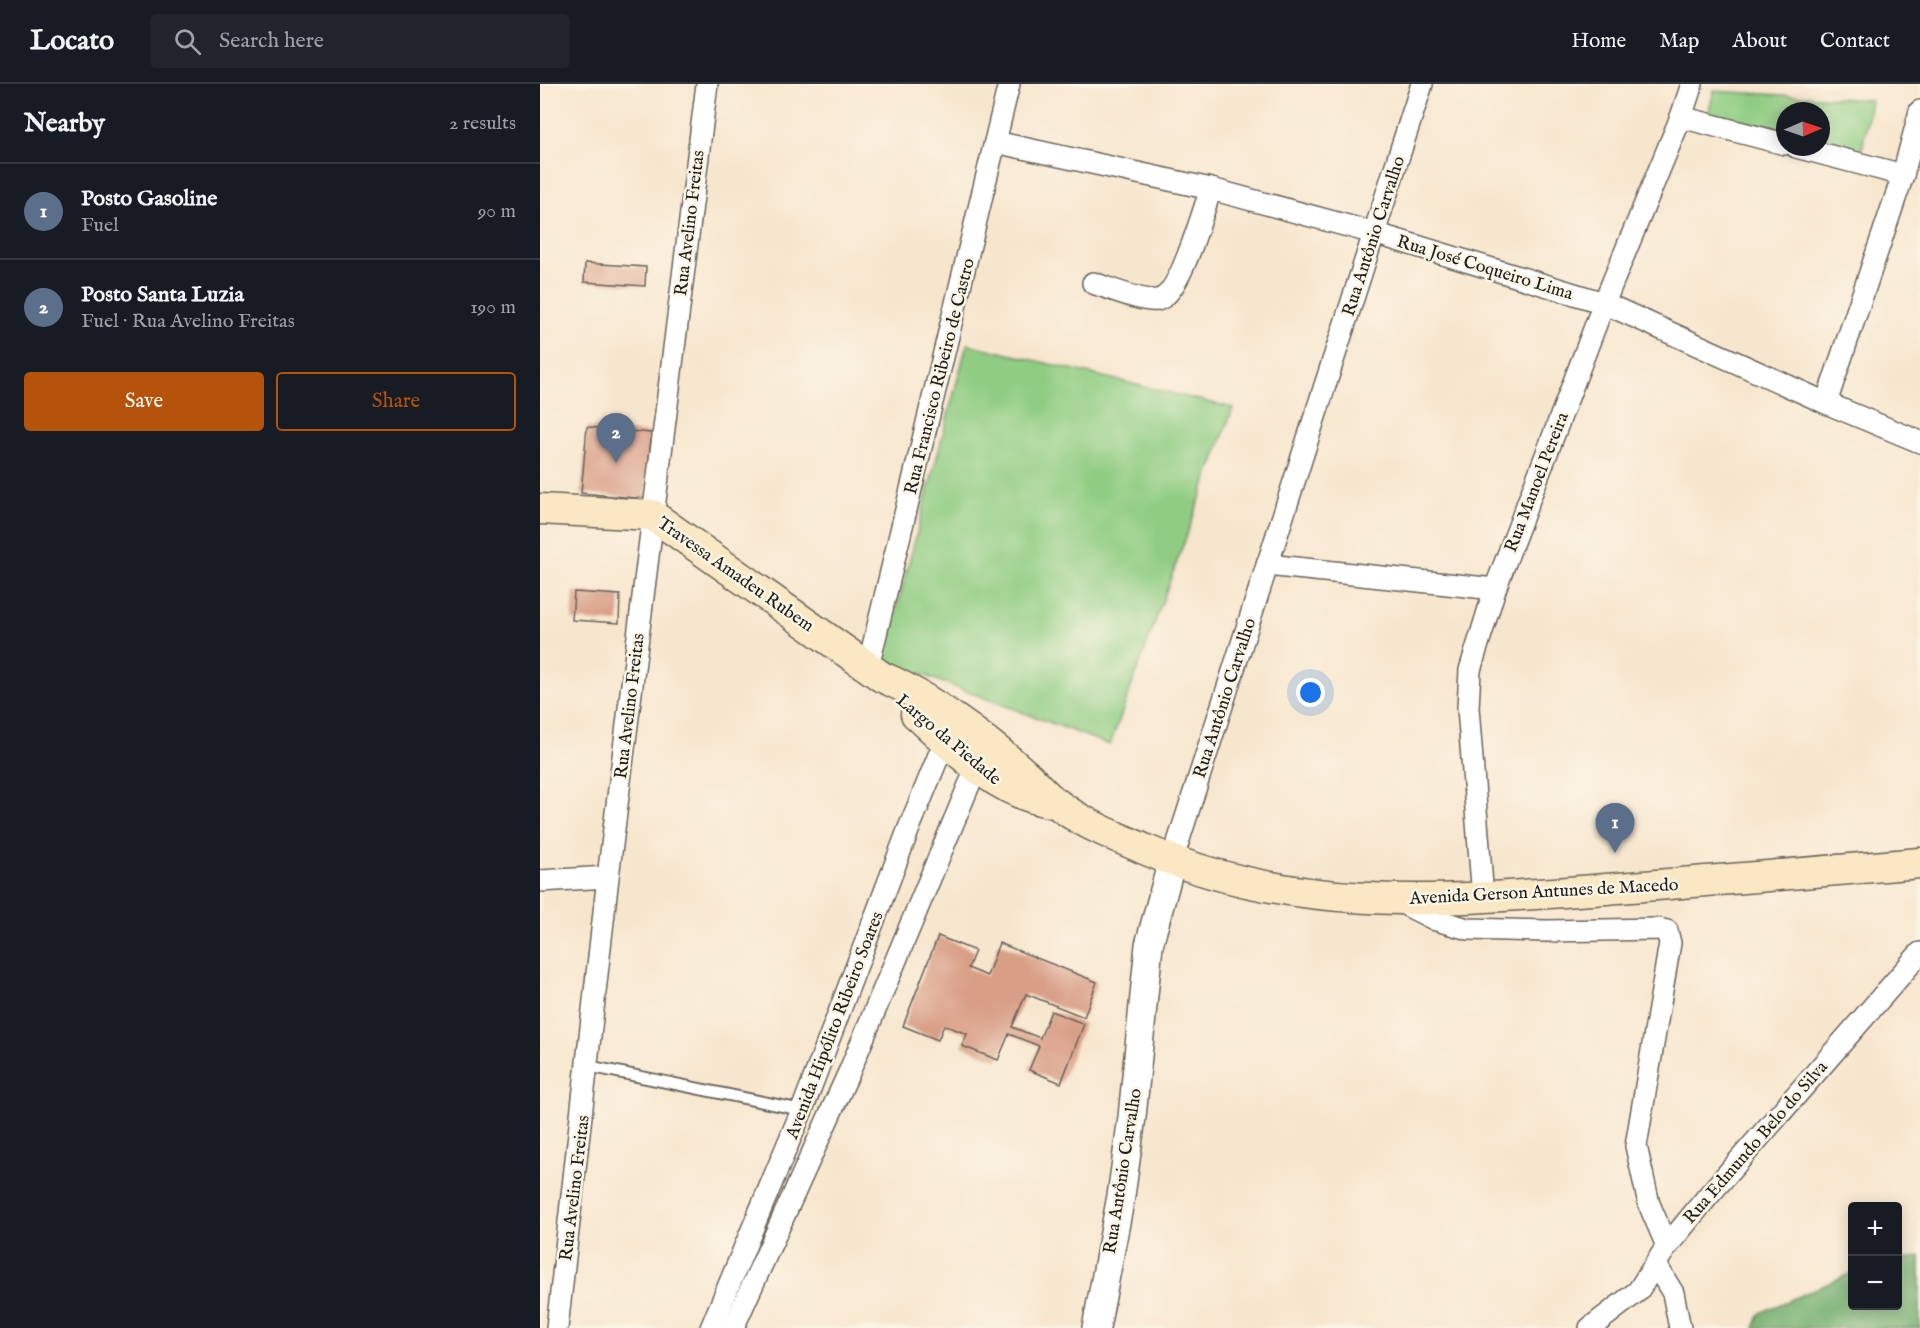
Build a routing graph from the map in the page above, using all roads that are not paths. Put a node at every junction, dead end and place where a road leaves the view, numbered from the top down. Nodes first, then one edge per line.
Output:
1 (707, 84) edge
2 (1009, 84) edge
3 (1422, 84) edge
4 (1692, 84) edge
5 (1920, 111) edge
6 (1682, 117) junction
7 (995, 142) junction
8 (1776, 142) edge
9 (1830, 156) edge
10 (1902, 175) junction
11 (1211, 189) junction
12 (1374, 233) junction
13 (1094, 283) dead end
14 (1604, 303) junction
15 (1826, 403) junction
16 (1920, 442) edge
17 (540, 509) edge
18 (652, 515) junction
19 (1267, 565) junction
20 (1495, 589) junction
21 (875, 672) junction
22 (952, 732) junction
23 (984, 757) junction
24 (1172, 861) junction
25 (1920, 863) edge
26 (608, 877) junction
27 (540, 881) edge
28 (1483, 898) junction
29 (1395, 900) junction
30 (1920, 953) edge
31 (823, 1057) junction
32 (588, 1066) junction
33 (850, 1070) junction
34 (802, 1110) junction
35 (1667, 1246) junction
36 (1656, 1265) junction
37 (557, 1328) edge
38 (711, 1328) edge
39 (733, 1328) edge
40 (1096, 1328) edge
41 (1590, 1328) edge
42 (1680, 1328) edge

1 - 18 street, Rua Avelino Freitas
2 - 7 street, Rua Francisco Ribeiro de Castro
3 - 12 street, Rua Antônio Carvalho
4 - 6 street, Rua Manoel Pereira
5 - 10 street
6 - 8 street
6 - 14 street, Rua Manoel Pereira
7 - 11 street, Rua José Coqueiro Lima
7 - 21 street, Rua Francisco Ribeiro de Castro
9 - 10 street
10 - 15 street
11 - 12 street, Rua José Coqueiro Lima
11 - 13 street
12 - 14 street, Rua José Coqueiro Lima
12 - 19 street, Rua Antônio Carvalho
14 - 15 street, Rua José Coqueiro Lima
14 - 20 street, Rua Manoel Pereira
15 - 16 street, Rua José Coqueiro Lima
17 - 18 main road, Travessa Amadeu Rubem
18 - 21 main road, Travessa Amadeu Rubem
18 - 26 street, Rua Avelino Freitas
19 - 20 street
19 - 24 street, Rua Antônio Carvalho
20 - 28 street, Rua Manoel Pereira
21 - 22 main road, Largo da Piedade
22 - 23 main road, Largo da Piedade
22 - 31 street, Avenida Hipólito Ribeiro Soares
23 - 24 main road, Largo da Piedade
23 - 33 street, Avenida Hipólito Ribeiro Soares
24 - 29 main road, Avenida Gerson Antunes de Macedo
24 - 40 street, Rua Antônio Carvalho
25 - 28 main road, Avenida Gerson Antunes de Macedo
26 - 27 street
26 - 32 street, Rua Avelino Freitas
28 - 29 main road, Avenida Gerson Antunes de Macedo
29 - 35 street
30 - 35 street, Rua Edmundo Belo do Silva
31 - 33 street
31 - 34 street, Avenida Hipólito Ribeiro Soares
32 - 34 lane
32 - 37 street, Rua Avelino Freitas
33 - 39 street, Avenida Hipólito Ribeiro Soares
34 - 38 street, Avenida Hipólito Ribeiro Soares
35 - 36 street, Rua Edmundo Belo do Silva
36 - 41 street, Rua Edmundo Belo do Silva
36 - 42 street

